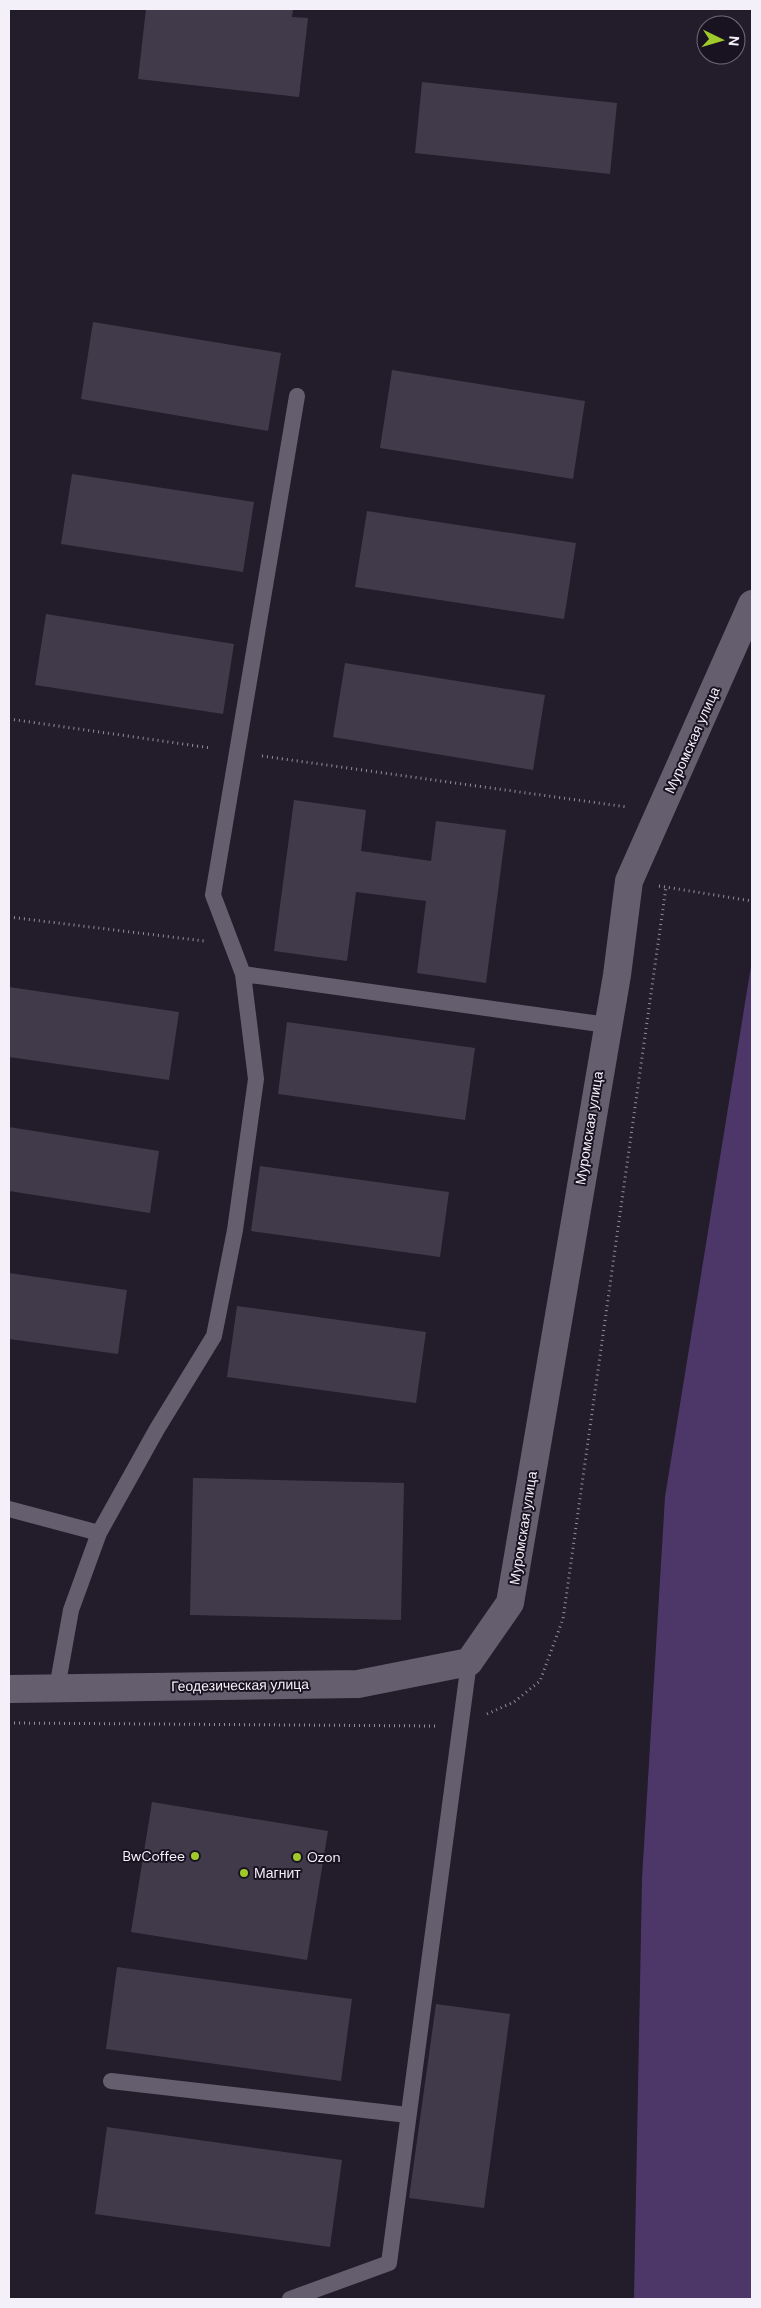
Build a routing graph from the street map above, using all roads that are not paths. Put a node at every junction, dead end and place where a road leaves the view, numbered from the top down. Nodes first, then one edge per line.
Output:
1 (297, 396) dead end
2 (752, 604) edge
3 (242, 974) junction
4 (607, 1025) junction
5 (9, 1508) edge
6 (99, 1533) junction
7 (469, 1662) junction
8 (57, 1688) junction
9 (9, 1689) edge
10 (111, 2081) dead end
11 (408, 2115) junction
12 (290, 2299) edge

1 - 3 lane
2 - 4 street, Муромская улица
3 - 4 lane
3 - 6 lane
4 - 7 street, Муромская улица
5 - 6 lane
6 - 8 lane
7 - 8 street, Геодезическая улица
7 - 11 lane
8 - 9 street, Геодезическая улица
10 - 11 lane
11 - 12 lane

